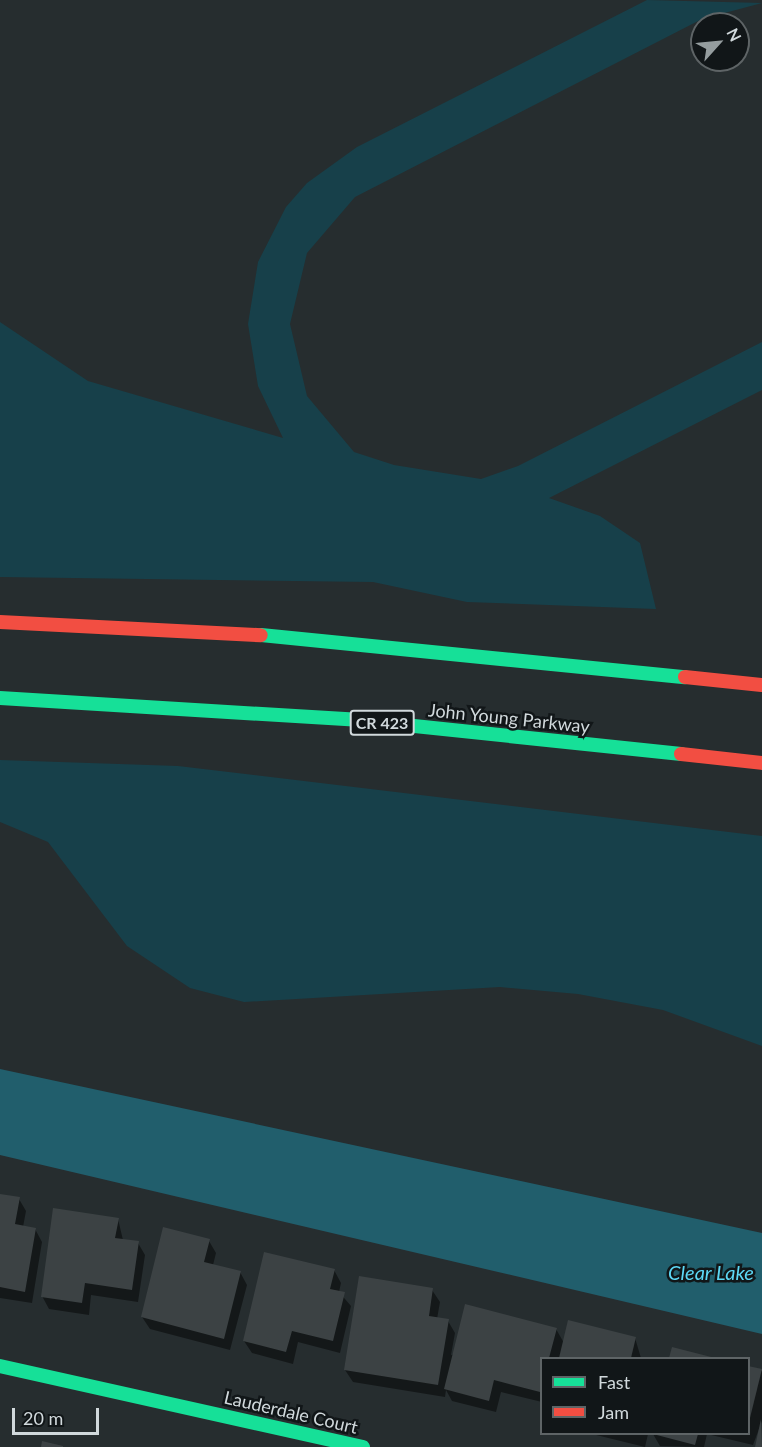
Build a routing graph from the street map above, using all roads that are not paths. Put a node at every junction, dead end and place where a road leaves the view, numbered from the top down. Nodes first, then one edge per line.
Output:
1 (0, 622) edge
2 (762, 685) edge
3 (0, 698) edge
4 (762, 763) edge
5 (0, 1366) edge
6 (363, 1447) edge

1 - 2 main road
3 - 4 main road, John Young Parkway / CR 423
5 - 6 main road, Lauderdale Court

